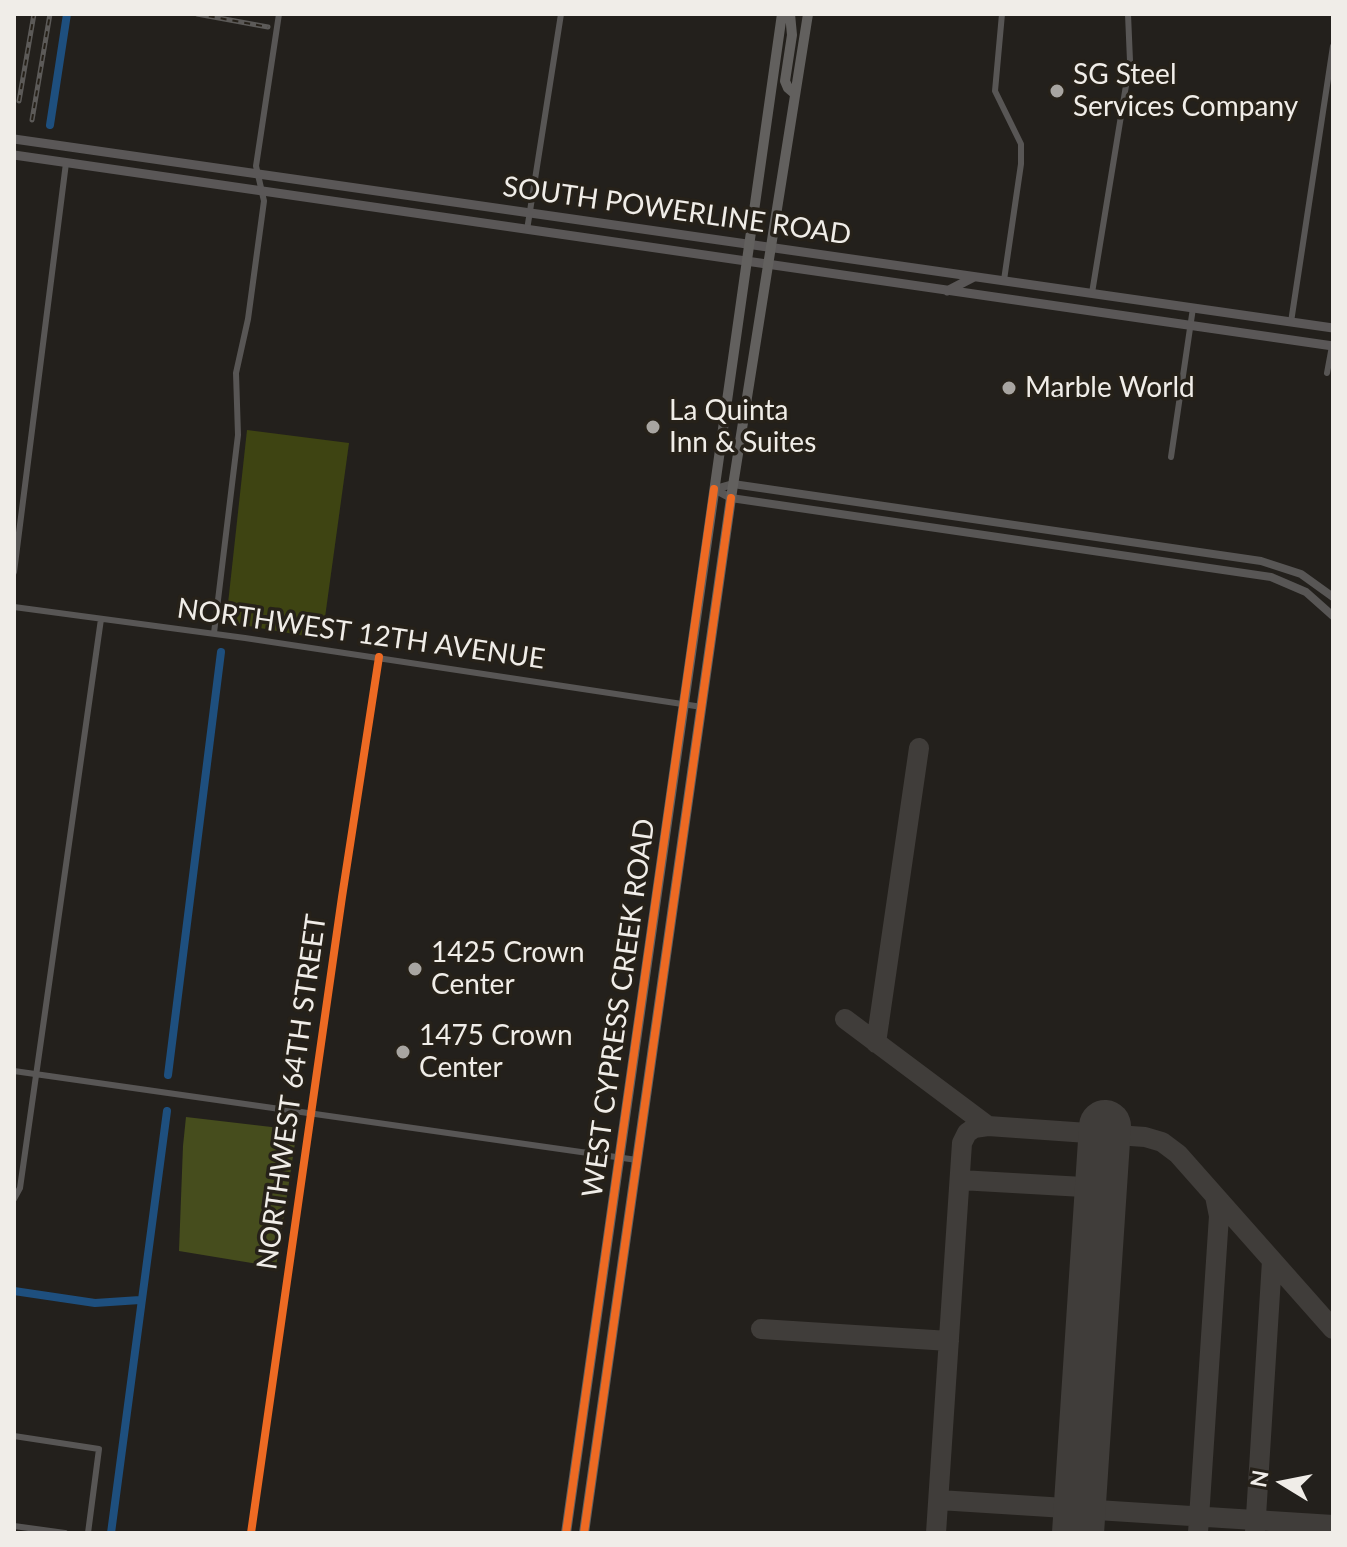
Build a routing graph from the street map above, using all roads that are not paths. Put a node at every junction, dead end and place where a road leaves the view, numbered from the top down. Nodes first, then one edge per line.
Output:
1 (279, 14) edge
2 (561, 14) edge
3 (782, 14) edge
4 (790, 14) edge
5 (808, 14) edge
6 (1002, 14) edge
7 (1128, 14) edge
8 (1333, 46) edge
9 (795, 94) junction
10 (14, 139) edge
11 (14, 155) edge
12 (66, 163) junction
13 (258, 173) junction
14 (262, 191) junction
15 (529, 213) junction
16 (527, 230) junction
17 (749, 242) junction
18 (771, 246) junction
19 (746, 263) junction
20 (767, 266) junction
21 (978, 276) junction
22 (1004, 280) junction
23 (947, 291) junction
24 (1092, 293) junction
25 (1070, 308) junction
26 (1193, 308) junction
27 (1107, 314) junction
28 (1291, 322) junction
29 (1191, 326) junction
30 (1333, 328) edge
31 (1332, 346) edge
32 (1327, 373) dead end
33 (1171, 457) dead end
34 (733, 484) junction
35 (714, 489) junction
36 (731, 498) junction
37 (922, 513) junction
38 (921, 525) junction
39 (1217, 555) junction
40 (1216, 567) junction
41 (14, 572) edge
42 (1333, 597) edge
43 (14, 607) edge
44 (1333, 616) edge
45 (101, 619) junction
46 (214, 633) junction
47 (379, 657) junction
48 (684, 704) junction
49 (702, 707) junction
50 (643, 992) junction
51 (657, 1021) junction
52 (14, 1071) edge
53 (36, 1074) junction
54 (311, 1114) junction
55 (620, 1158) junction
56 (637, 1160) junction
57 (14, 1199) edge
58 (14, 1436) edge
59 (14, 1526) edge
60 (65, 1533) edge
61 (88, 1533) edge
62 (251, 1533) edge
63 (566, 1533) edge
64 (584, 1533) edge

1 - 13 street
2 - 15 street
3 - 17 main road, WEST CYPRESS CREEK ROAD
4 - 9 main road
5 - 9 main road, WEST CYPRESS CREEK ROAD
6 - 22 street
7 - 24 street
8 - 28 street
9 - 18 main road, WEST CYPRESS CREEK ROAD
10 - 13 main road, SOUTH POWERLINE ROAD
11 - 12 main road, SOUTH POWERLINE ROAD
12 - 14 main road, SOUTH POWERLINE ROAD
12 - 41 street
13 - 14 street
13 - 15 main road, SOUTH POWERLINE ROAD
14 - 16 main road, SOUTH POWERLINE ROAD
14 - 46 street
15 - 16 street
15 - 17 main road, SOUTH POWERLINE ROAD
16 - 19 main road, SOUTH POWERLINE ROAD
17 - 18 main road, SOUTH POWERLINE ROAD
17 - 19 main road, WEST CYPRESS CREEK ROAD
18 - 20 main road, WEST CYPRESS CREEK ROAD
18 - 21 main road, SOUTH POWERLINE ROAD
19 - 20 main road, SOUTH POWERLINE ROAD
19 - 35 main road, WEST CYPRESS CREEK ROAD
20 - 23 main road, SOUTH POWERLINE ROAD
20 - 34 main road, WEST CYPRESS CREEK ROAD
21 - 22 main road, SOUTH POWERLINE ROAD
21 - 23 main road
22 - 24 main road, SOUTH POWERLINE ROAD
23 - 25 main road, SOUTH POWERLINE ROAD
24 - 25 main road
24 - 26 main road, SOUTH POWERLINE ROAD
24 - 27 main road
25 - 27 main road, SOUTH POWERLINE ROAD
26 - 28 main road, SOUTH POWERLINE ROAD
26 - 29 street
27 - 29 main road, SOUTH POWERLINE ROAD
28 - 30 main road, SOUTH POWERLINE ROAD
29 - 31 main road, SOUTH POWERLINE ROAD
29 - 33 street
31 - 32 street
34 - 35 street
34 - 36 main road, WEST CYPRESS CREEK ROAD
34 - 37 street
35 - 36 street
35 - 48 main road, WEST CYPRESS CREEK ROAD
36 - 38 street
36 - 49 main road, WEST CYPRESS CREEK ROAD
37 - 38 street
37 - 39 street
38 - 40 street
39 - 40 street
39 - 42 street
40 - 44 street
43 - 45 street, NORTHWEST 12TH AVENUE
45 - 46 street, NORTHWEST 12TH AVENUE
45 - 53 street
46 - 47 street, NORTHWEST 12TH AVENUE
47 - 48 street, NORTHWEST 12TH AVENUE
47 - 54 street, NORTHWEST 64TH STREET
48 - 49 street, NORTHWEST 12TH AVENUE
48 - 50 main road, WEST CYPRESS CREEK ROAD
49 - 51 main road, WEST CYPRESS CREEK ROAD
50 - 51 main road
50 - 55 main road, WEST CYPRESS CREEK ROAD
51 - 56 main road, WEST CYPRESS CREEK ROAD
52 - 53 street
53 - 54 street
53 - 57 street
54 - 55 street
54 - 62 street, NORTHWEST 64TH STREET
55 - 56 street
55 - 63 main road, WEST CYPRESS CREEK ROAD
56 - 64 main road, WEST CYPRESS CREEK ROAD
58 - 61 street
59 - 60 street

